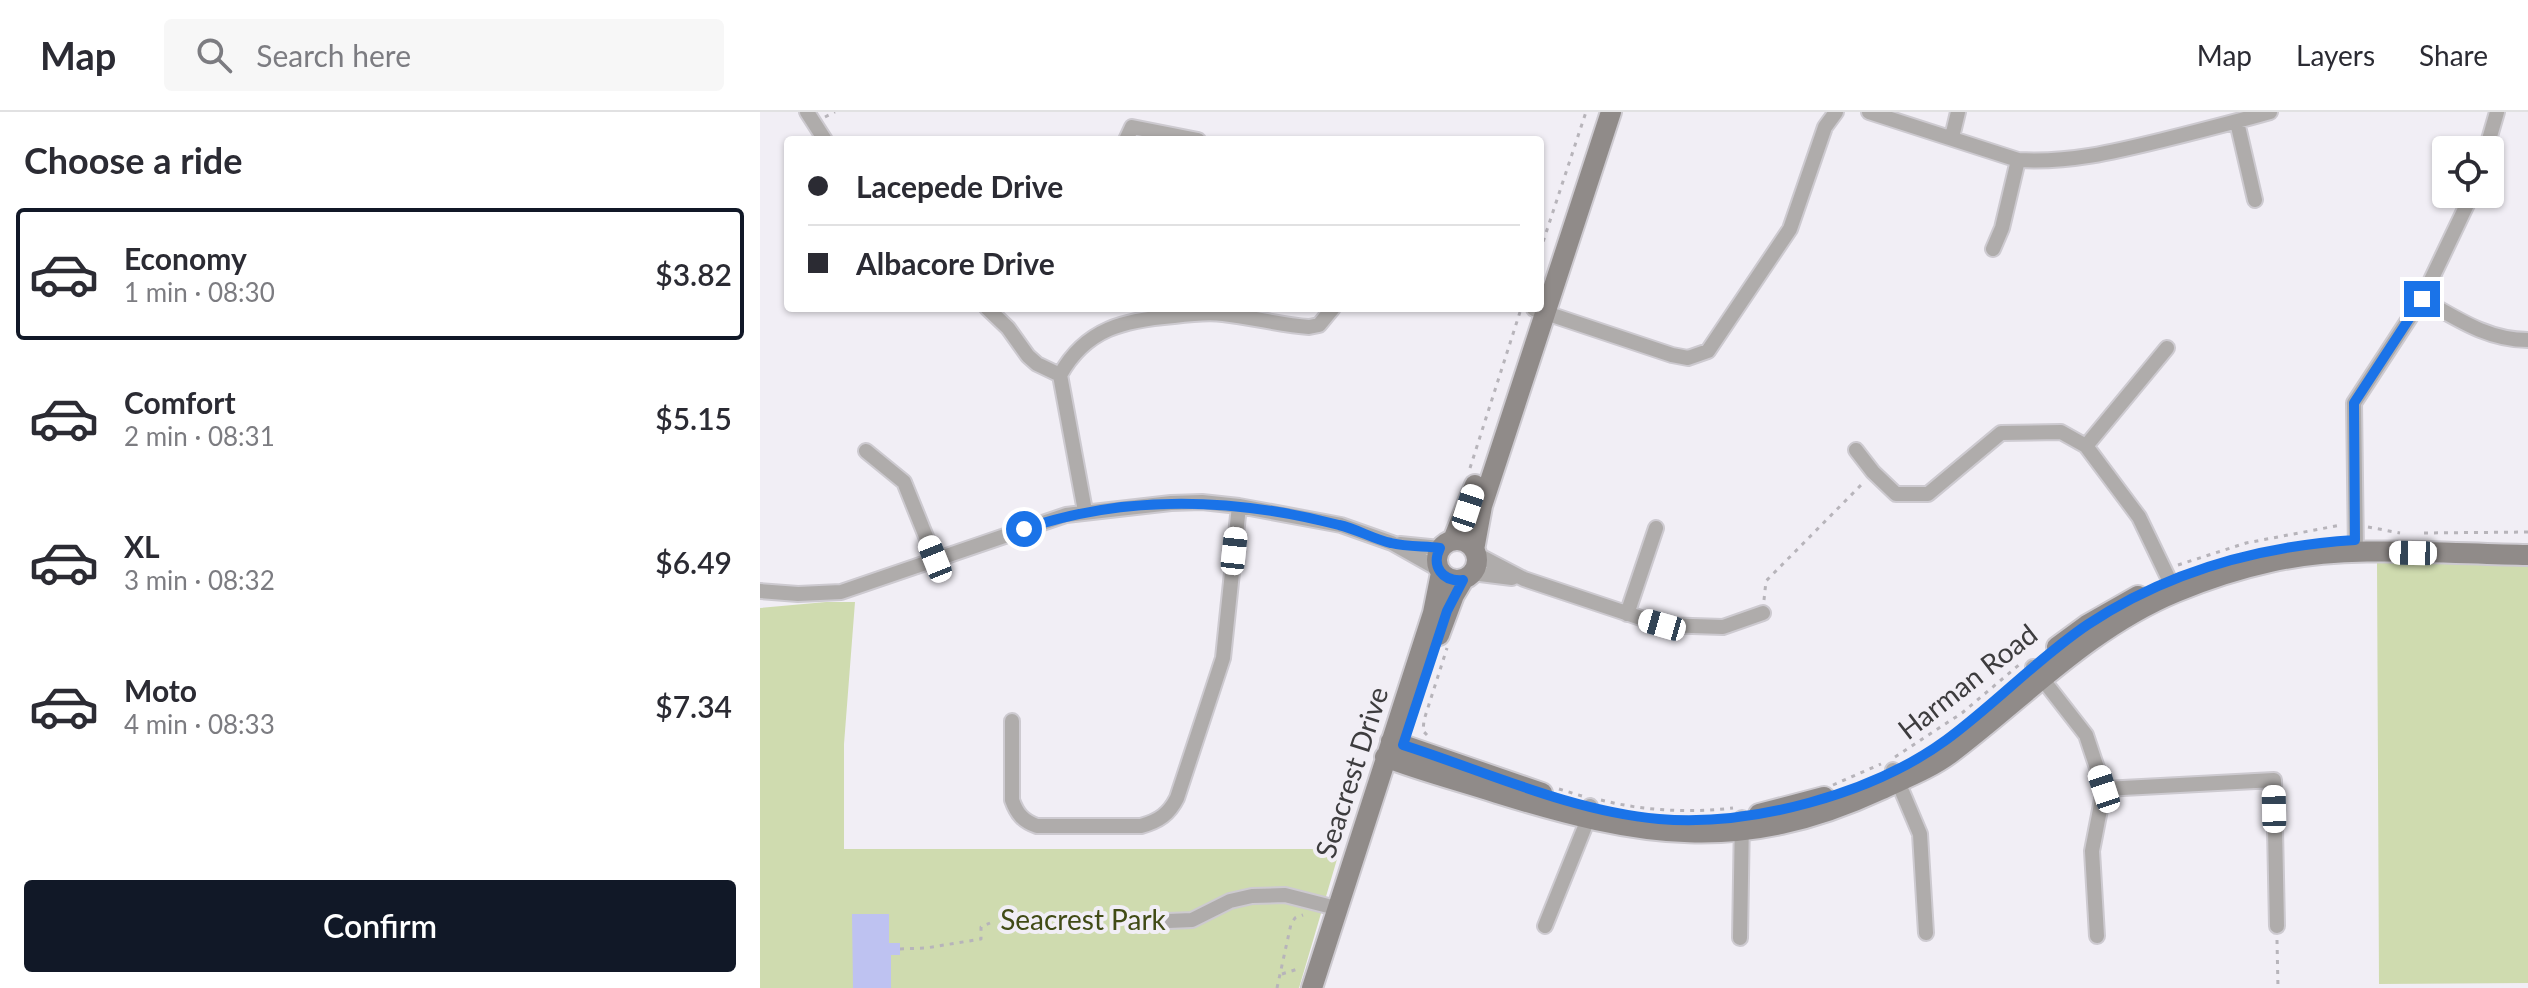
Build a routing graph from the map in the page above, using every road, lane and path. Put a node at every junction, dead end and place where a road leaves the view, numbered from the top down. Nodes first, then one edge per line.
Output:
1 (807, 112) edge
2 (1586, 112) edge
3 (1598, 112) edge
4 (1611, 112) edge
5 (1836, 112) edge
6 (1869, 112) edge
7 (1958, 112) edge
8 (2270, 112) edge
9 (2497, 112) edge
10 (2237, 122) junction
11 (822, 136) edge
12 (1128, 136) edge
13 (1178, 136) edge
14 (2490, 136) edge
15 (1952, 137) junction
16 (2018, 160) junction
17 (2255, 200) dead end
18 (2465, 208) edge
19 (1544, 239) edge
20 (1993, 249) dead end
21 (1544, 278) edge
22 (1544, 283) edge
23 (2422, 299) junction
24 (1544, 309) edge
25 (991, 312) edge
26 (1330, 312) edge
27 (1533, 312) edge
28 (1533, 312) edge
29 (1533, 312) edge
30 (1140, 313) edge
31 (2528, 340) edge
32 (2167, 348) dead end
33 (1060, 375) junction
34 (2086, 446) junction
35 (1856, 450) dead end
36 (866, 451) dead end
37 (1873, 472) junction
38 (1467, 478) dead end
39 (1239, 506) junction
40 (1085, 511) junction
41 (1656, 528) dead end
42 (2528, 532) edge
43 (2407, 533) dead end
44 (2422, 533) dead end
45 (2355, 539) junction
46 (2528, 542) edge
47 (1392, 543) junction
48 (1446, 544) junction
49 (2528, 555) edge
50 (935, 559) junction
51 (1471, 564) junction
52 (1439, 571) junction
53 (2170, 581) junction
54 (760, 591) edge
55 (1763, 613) joint
56 (1627, 614) junction
57 (2034, 667) junction
58 (1012, 721) dead end
59 (1423, 731) dead end
60 (1431, 739) dead end
61 (1394, 752) junction
62 (1896, 775) junction
63 (1551, 786) dead end
64 (1825, 788) dead end
65 (2104, 789) junction
66 (1589, 812) junction
67 (1742, 818) junction
68 (1336, 908) junction
69 (1310, 916) dead end
70 (1168, 921) dead end
71 (990, 923) dead end
72 (1545, 926) dead end
73 (2277, 926) joint
74 (1926, 933) dead end
75 (2097, 936) dead end
76 (1740, 938) dead end
77 (900, 949) dead end
78 (1277, 988) edge
79 (1312, 988) edge
80 (1325, 988) edge
81 (2278, 988) edge

1 - 11 street
2 - 19 path
3 - 21 main road, Seacrest Drive
4 - 22 main road, Seacrest Drive
5 - 24 street
6 - 15 street
7 - 15 street
8 - 10 street
9 - 14 street
10 - 16 street
10 - 17 street
12 - 13 street
15 - 16 street
16 - 20 street
18 - 23 street
23 - 31 street
23 - 45 street
25 - 33 street
26 - 30 street
27 - 38 path
28 - 48 main road, Seacrest Drive
29 - 51 main road, Seacrest Drive
30 - 33 street
32 - 34 street
33 - 40 street
34 - 37 street
34 - 53 street
35 - 37 street
36 - 50 street
37 - 55 path
39 - 40 street
39 - 47 street
39 - 58 street
40 - 50 street
41 - 56 street
42 - 44 path
43 - 45 path
45 - 46 main road, Harman Road
45 - 49 main road, Harman Road
45 - 53 main road, Harman Road
45 - 53 path
47 - 48 street
47 - 52 street
48 - 51 main road
48 - 52 main road, Seacrest Drive
50 - 54 street
51 - 52 main road
51 - 56 street
51 - 61 main road, Seacrest Drive
52 - 61 main road, Seacrest Drive
53 - 57 main road, Harman Road
55 - 56 street
57 - 62 main road, Harman Road
57 - 64 path
57 - 65 street
59 - 60 path
61 - 66 main road, Harman Road
61 - 68 main road, Seacrest Drive
61 - 80 main road, Seacrest Drive
62 - 67 main road, Harman Road
62 - 74 street
63 - 67 path
65 - 73 street
65 - 75 street
66 - 67 main road, Harman Road
66 - 72 street
67 - 76 street
68 - 70 street
68 - 79 main road, Seacrest Drive
69 - 78 path
71 - 77 path
73 - 81 path

